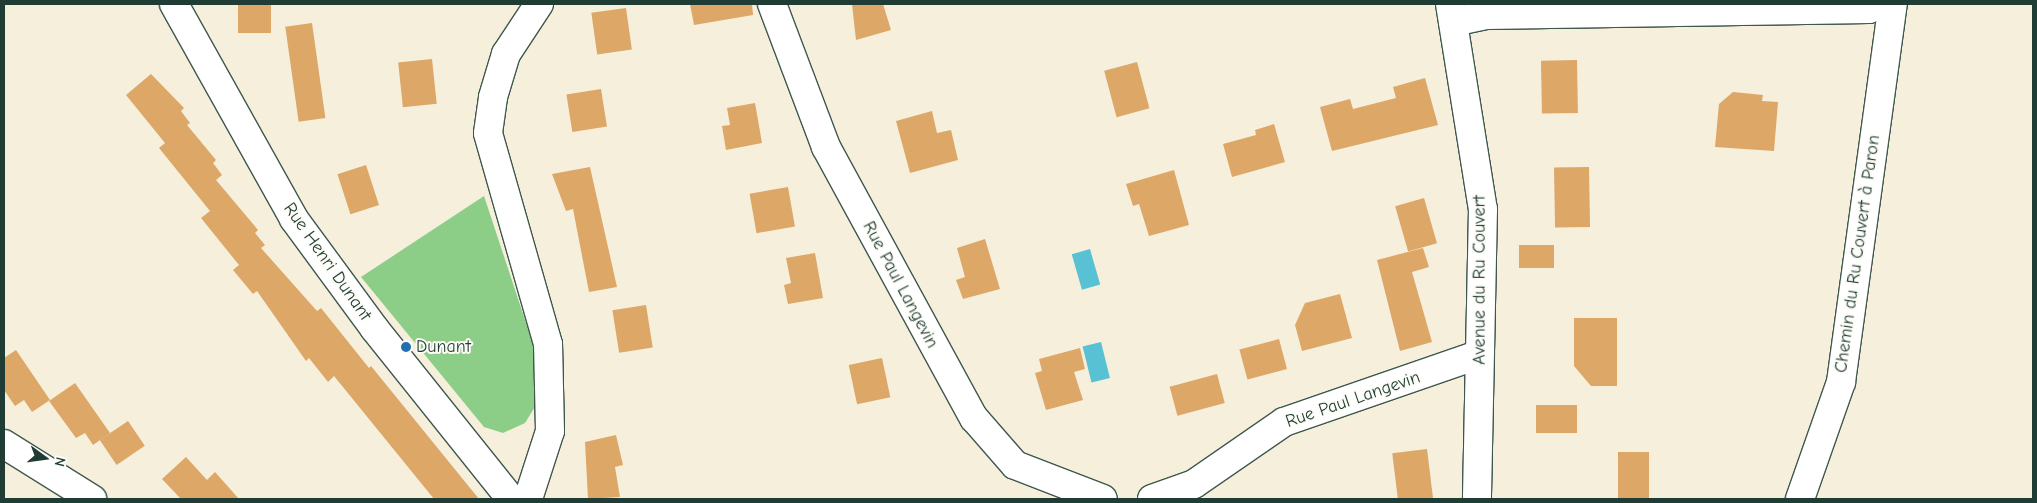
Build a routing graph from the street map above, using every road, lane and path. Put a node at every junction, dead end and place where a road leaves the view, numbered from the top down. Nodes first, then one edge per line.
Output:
1 (174, 4) edge
2 (539, 4) edge
3 (772, 4) edge
4 (1878, 4) edge
5 (1893, 4) edge
6 (1452, 13) edge
7 (1480, 354) junction
8 (4, 444) edge
9 (92, 499) edge
10 (511, 499) edge
11 (528, 499) edge
12 (1103, 499) edge
13 (1152, 499) edge
14 (1477, 499) edge
15 (1800, 499) edge

1 - 10 street, Rue Henri Dunant
2 - 11 street
3 - 12 street, Rue Paul Langevin
4 - 6 street
5 - 15 street, Chemin du Ru Couvert à Paron
6 - 7 street, Avenue du Ru Couvert
7 - 13 street, Rue Paul Langevin
7 - 14 street, Avenue du Ru Couvert
8 - 9 street

